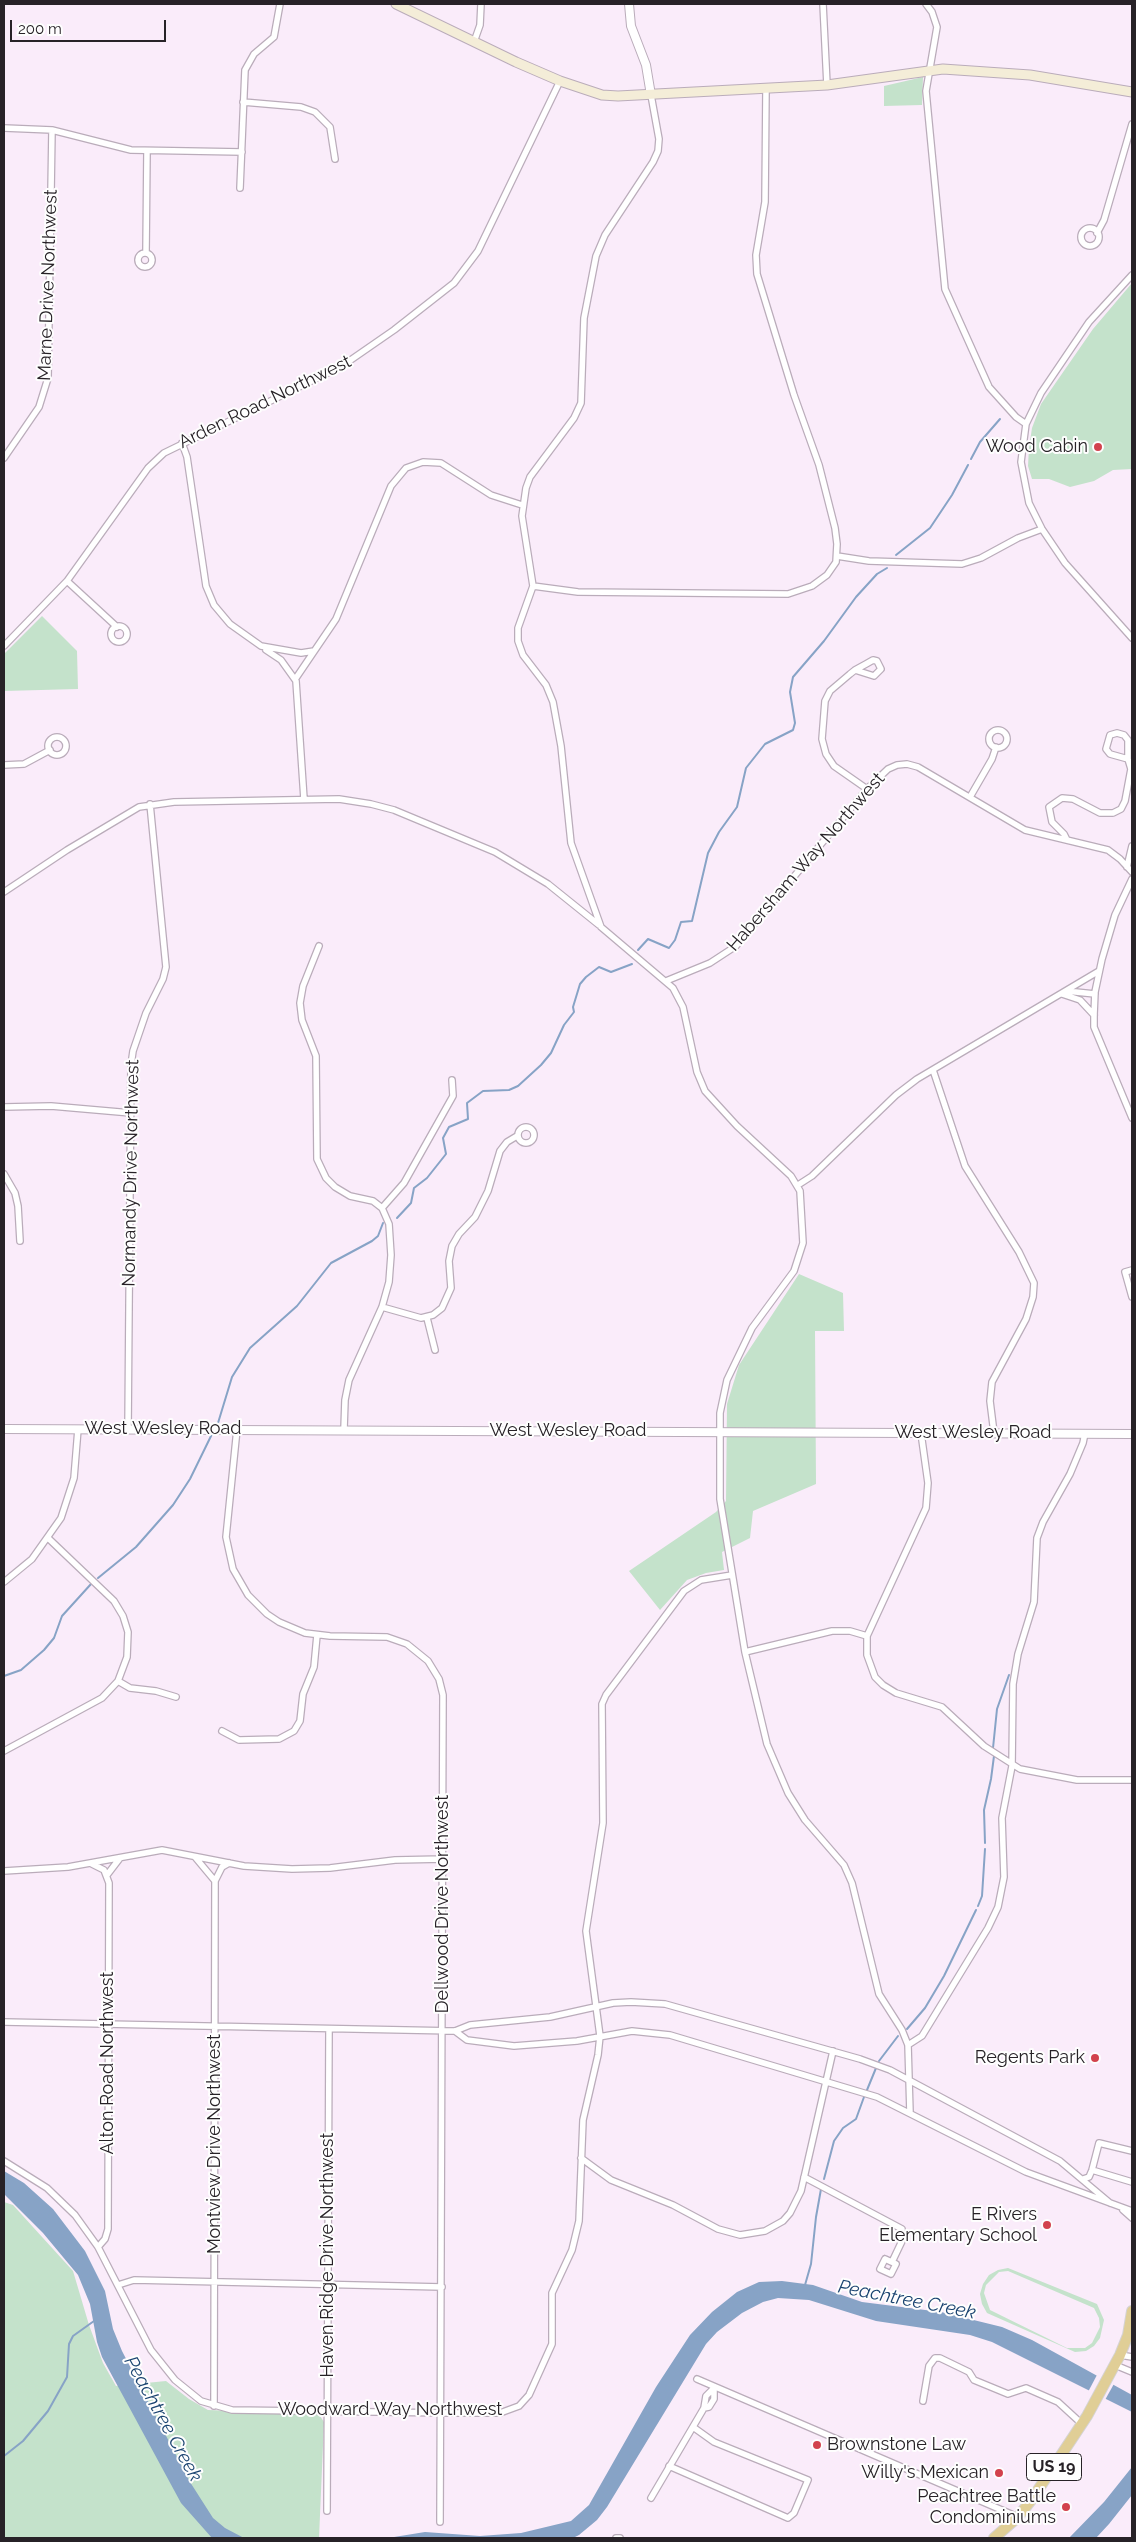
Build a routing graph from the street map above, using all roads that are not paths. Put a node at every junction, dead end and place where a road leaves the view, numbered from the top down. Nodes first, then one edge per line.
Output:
1 (280, 4) edge
2 (396, 4) edge
3 (482, 4) edge
4 (629, 4) edge
5 (823, 4) edge
6 (926, 4) edge
7 (474, 42) junction
8 (929, 70) junction
9 (560, 81) junction
10 (827, 85) junction
11 (766, 89) junction
12 (1132, 92) edge
13 (651, 94) junction
14 (243, 102) junction
15 (1132, 124) edge
16 (4, 128) edge
17 (52, 130) junction
18 (147, 151) junction
19 (242, 152) junction
20 (335, 159) dead end
21 (240, 188) dead end
22 (1097, 233) dead end
23 (146, 252) dead end
24 (1132, 275) edge
25 (1026, 424) junction
26 (182, 443) junction
27 (4, 458) edge
28 (522, 506) junction
29 (1042, 529) junction
30 (837, 556) junction
31 (67, 581) junction
32 (533, 586) junction
33 (118, 627) dead end
34 (1132, 638) edge
35 (4, 646) edge
36 (261, 646) junction
37 (314, 651) junction
38 (855, 670) dead end
39 (296, 678) junction
40 (996, 747) dead end
41 (50, 750) dead end
42 (1128, 759) junction
43 (4, 765) edge
44 (1132, 769) edge
45 (867, 789) junction
46 (970, 797) junction
47 (304, 799) junction
48 (150, 804) junction
49 (1067, 840) junction
50 (1132, 846) edge
51 (1127, 867) junction
52 (1132, 872) edge
53 (1132, 879) edge
54 (4, 892) edge
55 (601, 926) junction
56 (319, 946) dead end
57 (1098, 971) junction
58 (666, 980) junction
59 (1066, 991) junction
60 (1095, 992) junction
61 (1094, 1015) junction
62 (933, 1070) junction
63 (452, 1080) dead end
64 (4, 1107) edge
65 (131, 1113) junction
66 (1132, 1118) edge
67 (517, 1136) dead end
68 (4, 1174) edge
69 (798, 1185) junction
70 (382, 1208) junction
71 (20, 1241) dead end
72 (1132, 1270) edge
73 (1132, 1297) edge
74 (382, 1307) junction
75 (427, 1318) junction
76 (435, 1350) dead end
77 (4, 1429) edge
78 (78, 1429) junction
79 (128, 1429) junction
80 (237, 1429) junction
81 (344, 1429) junction
82 (719, 1432) junction
83 (921, 1433) junction
84 (994, 1433) junction
85 (1085, 1434) junction
86 (1132, 1434) edge
87 (48, 1538) junction
88 (732, 1575) junction
89 (4, 1582) edge
90 (317, 1635) junction
91 (867, 1636) junction
92 (745, 1652) junction
93 (118, 1681) junction
94 (176, 1697) dead end
95 (222, 1731) dead end
96 (4, 1751) edge
97 (1012, 1766) junction
98 (1132, 1780) edge
99 (194, 1856) junction
100 (120, 1858) junction
101 (444, 1859) junction
102 (229, 1863) junction
103 (91, 1864) junction
104 (4, 1871) edge
105 (107, 1876) junction
106 (215, 1881) junction
107 (597, 2007) junction
108 (4, 2022) edge
109 (109, 2024) junction
110 (216, 2027) junction
111 (329, 2029) junction
112 (443, 2031) junction
113 (455, 2031) junction
114 (600, 2036) junction
115 (908, 2045) junction
116 (833, 2051) junction
117 (908, 2078) junction
118 (826, 2080) junction
119 (910, 2113) junction
120 (1132, 2151) edge
121 (581, 2158) junction
122 (4, 2160) edge
123 (1092, 2170) junction
124 (804, 2178) junction
125 (1083, 2180) junction
126 (1132, 2182) edge
127 (1110, 2203) junction
128 (1117, 2206) junction
129 (1132, 2210) edge
130 (1132, 2218) edge
131 (98, 2247) junction
132 (892, 2262) dead end
133 (214, 2281) junction
134 (328, 2284) junction
135 (118, 2285) junction
136 (442, 2287) junction
137 (1132, 2311) edge
138 (1120, 2355) junction
139 (1132, 2356) edge
140 (1115, 2365) junction
141 (1132, 2372) edge
142 (697, 2379) dead end
143 (715, 2387) junction
144 (923, 2401) dead end
145 (214, 2406) junction
146 (327, 2410) junction
147 (441, 2412) junction
148 (1085, 2420) junction
149 (693, 2427) junction
150 (669, 2466) junction
151 (650, 2498) dead end
152 (326, 2511) dead end
153 (1018, 2517) junction
154 (440, 2522) dead end
155 (616, 2538) edge
156 (620, 2538) edge
157 (994, 2538) edge

1 - 14 street
2 - 7 main road
3 - 7 street
4 - 13 street
5 - 10 street
6 - 8 street
7 - 9 main road
8 - 10 main road
8 - 12 main road
8 - 25 street
9 - 13 main road
9 - 26 street, Arden Road Northwest
10 - 11 main road
11 - 13 main road
11 - 30 street
13 - 28 street
14 - 19 street
14 - 20 street
15 - 22 street
16 - 17 street
17 - 18 street
17 - 27 street, Marne Drive Northwest
18 - 19 street
18 - 23 street
19 - 21 street
24 - 25 street
25 - 29 street
26 - 31 street, Arden Road Northwest
26 - 36 street
28 - 32 street
28 - 37 street
29 - 30 street
29 - 34 street
30 - 32 street
31 - 33 street
31 - 35 street, Arden Road Northwest
32 - 55 street
36 - 37 street
36 - 39 street
37 - 39 street
38 - 45 street
39 - 47 street
40 - 46 street
41 - 43 street
42 - 42 street
42 - 44 street
44 - 49 street
45 - 46 street, Habersham Way Northwest
45 - 58 street, Habersham Way Northwest
46 - 49 street, Habersham Way Northwest
47 - 48 street
47 - 55 street
48 - 54 street
48 - 65 street, Normandy Drive Northwest
49 - 51 street, Habersham Way Northwest
50 - 51 street
51 - 52 street, Habersham Way Northwest
53 - 57 street
55 - 58 street
56 - 70 street
57 - 59 street
57 - 60 street
58 - 69 street
59 - 60 street
59 - 61 street
59 - 62 street
60 - 61 street
61 - 66 street
62 - 69 street
62 - 84 street
63 - 70 street
64 - 65 street
65 - 79 street, Normandy Drive Northwest
67 - 75 street
68 - 71 street
69 - 82 street
70 - 74 street
72 - 73 street
74 - 75 street
74 - 81 street
75 - 76 street
77 - 78 street, West Wesley Road
78 - 79 street, West Wesley Road
78 - 87 street
79 - 80 street, West Wesley Road
80 - 81 street, West Wesley Road
80 - 90 street, Dellwood Drive Northwest
81 - 82 street, West Wesley Road
82 - 83 street, West Wesley Road
82 - 88 street
83 - 84 street, West Wesley Road
83 - 91 street
84 - 85 street, West Wesley Road
85 - 86 street, West Wesley Road
85 - 97 street
87 - 89 street
87 - 93 street
88 - 92 street
88 - 107 street, Woodward Way Northwest
90 - 95 street
90 - 101 street, Dellwood Drive Northwest
91 - 92 street
91 - 97 street
92 - 115 street
93 - 94 street
93 - 96 street
97 - 98 street
97 - 115 street
99 - 100 street
99 - 102 street
99 - 106 street
100 - 103 street
100 - 105 street
101 - 102 street
101 - 112 street, Dellwood Drive Northwest
102 - 106 street
103 - 104 street
103 - 105 street
105 - 109 street, Alton Road Northwest
106 - 110 street, Montview Drive Northwest
107 - 113 street
107 - 114 street, Woodward Way Northwest
107 - 116 street
108 - 109 street
109 - 110 street
109 - 131 street, Alton Road Northwest
110 - 111 street
110 - 133 street, Montview Drive Northwest
111 - 112 street
111 - 134 street, Haven Ridge Drive Northwest
112 - 113 street
112 - 136 street, Dellwood Drive Northwest
113 - 114 street
114 - 118 street
114 - 121 street, Woodward Way Northwest
115 - 117 street
116 - 117 street
116 - 118 street
117 - 119 street
117 - 125 street
118 - 119 street
118 - 124 street
119 - 127 street
120 - 123 street
121 - 124 street
121 - 147 street, Woodward Way Northwest
122 - 131 street, Woodward Way Northwest
123 - 125 street
123 - 126 street
124 - 132 street
125 - 127 street
127 - 128 street
128 - 129 street
128 - 130 street
131 - 135 street, Woodward Way Northwest
133 - 134 street
133 - 135 street
133 - 145 street, Montview Drive Northwest
134 - 136 street
134 - 146 street, Haven Ridge Drive Northwest
135 - 145 street, Woodward Way Northwest
136 - 147 street, Dellwood Drive Northwest
137 - 138 highway, US 19
138 - 139 street
138 - 140 highway, US 19
140 - 141 street
140 - 148 highway, US 19
142 - 143 street
143 - 149 street
143 - 153 street
144 - 148 street
145 - 146 street, Woodward Way Northwest
146 - 147 street, Woodward Way Northwest
146 - 152 street, Haven Ridge Drive Northwest
147 - 154 street, Dellwood Drive Northwest
148 - 153 highway, US 19
149 - 150 street
149 - 150 street
150 - 151 street
153 - 157 highway, US 19
155 - 156 street

